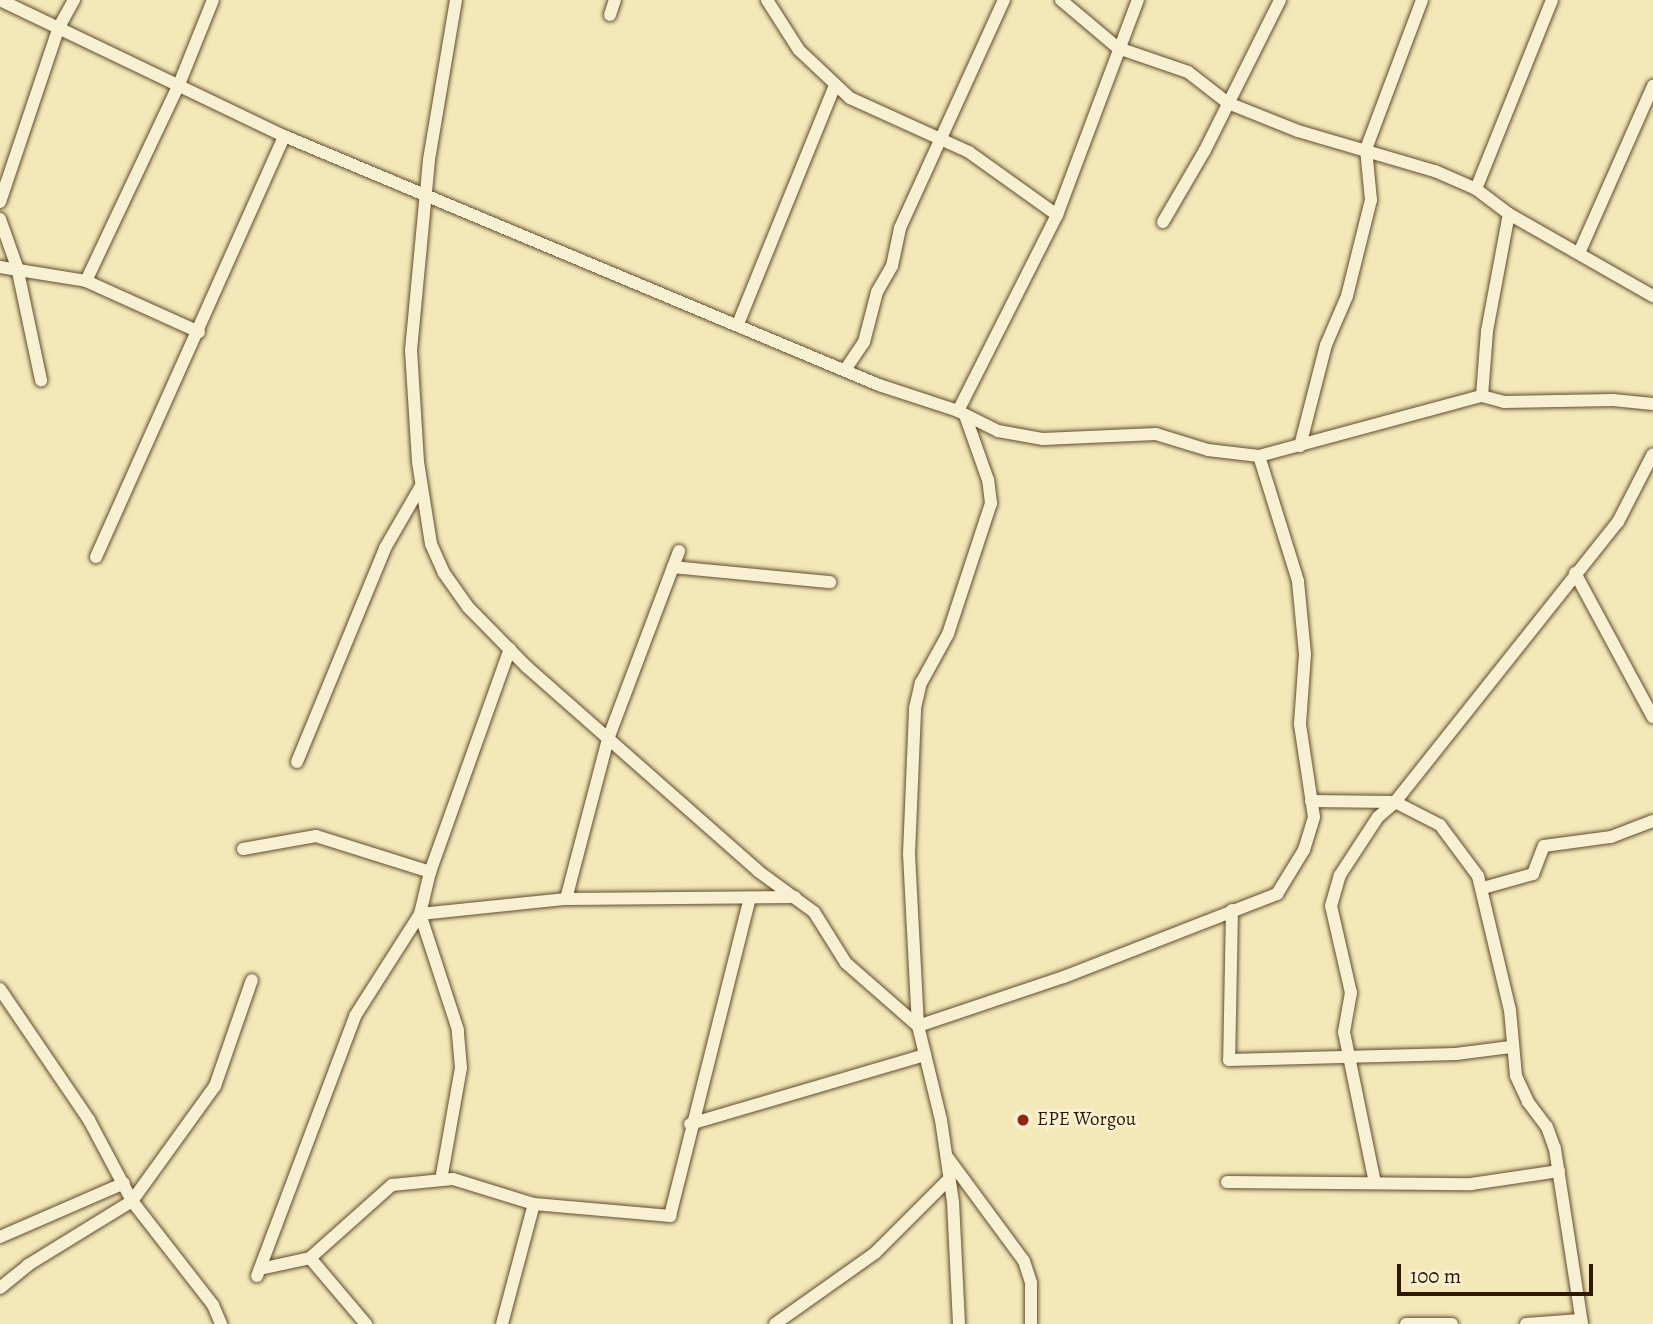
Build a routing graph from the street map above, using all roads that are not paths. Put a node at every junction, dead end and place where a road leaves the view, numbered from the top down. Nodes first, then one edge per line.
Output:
1 (0, 0) edge
2 (74, 0) edge
3 (213, 0) edge
4 (456, 0) edge
5 (615, 0) edge
6 (767, 0) edge
7 (1004, 0) edge
8 (1061, 0) edge
9 (1138, 0) edge
10 (1280, 0) edge
11 (1422, 0) edge
12 (1552, 0) edge
13 (610, 15) dead end
14 (59, 27) junction
15 (1118, 48) junction
16 (180, 82) junction
17 (835, 85) junction
18 (1653, 86) edge
19 (1228, 103) junction
20 (284, 136) junction
21 (942, 138) junction
22 (1366, 149) junction
23 (1476, 189) junction
24 (428, 193) junction
25 (0, 202) edge
26 (1509, 214) junction
27 (1057, 215) junction
28 (0, 219) edge
29 (1163, 222) dead end
30 (1579, 253) junction
31 (0, 267) edge
32 (17, 267) junction
33 (86, 281) junction
34 (1653, 296) edge
35 (738, 324) junction
36 (200, 332) junction
37 (845, 370) junction
38 (41, 380) dead end
39 (1482, 396) junction
40 (1653, 404) edge
41 (962, 413) junction
42 (1300, 446) junction
43 (1653, 454) edge
44 (1259, 456) junction
45 (421, 485) junction
46 (679, 551) dead end
47 (96, 557) dead end
48 (673, 567) junction
49 (1575, 573) junction
50 (830, 582) dead end
51 (510, 649) junction
52 (1653, 716) edge
53 (608, 739) junction
54 (297, 762) dead end
55 (1311, 801) junction
56 (1395, 802) junction
57 (1653, 821) edge
58 (243, 849) dead end
59 (430, 872) junction
60 (1483, 888) junction
61 (795, 897) junction
62 (750, 898) junction
63 (566, 900) junction
64 (1232, 910) junction
65 (421, 914) junction
66 (251, 980) dead end
67 (0, 989) edge
68 (918, 1026) junction
69 (1511, 1047) junction
70 (1347, 1054) junction
71 (925, 1055) junction
72 (690, 1124) junction
73 (946, 1155) junction
74 (1559, 1171) junction
75 (949, 1179) junction
76 (441, 1180) junction
77 (1227, 1182) dead end
78 (124, 1183) junction
79 (1375, 1183) junction
80 (132, 1201) junction
81 (534, 1204) junction
82 (0, 1237) edge
83 (310, 1258) junction
84 (0, 1288) edge
85 (1581, 1322) edge
86 (221, 1324) edge
87 (366, 1324) edge
88 (502, 1324) edge
89 (775, 1324) edge
90 (959, 1324) edge
91 (1031, 1324) edge
92 (1406, 1324) edge
93 (1452, 1324) edge
94 (1526, 1324) edge

1 - 14 street
2 - 14 street
3 - 16 street
4 - 24 street
5 - 13 street
6 - 17 street
7 - 21 street
8 - 15 street
9 - 15 street
10 - 19 street
11 - 22 street
12 - 23 street
14 - 16 street
14 - 25 street
15 - 19 street
15 - 27 street
16 - 20 street
16 - 33 street
17 - 21 street
17 - 35 street
18 - 30 street
19 - 22 street
19 - 29 street
20 - 24 street
20 - 36 street
21 - 27 street
21 - 37 street
22 - 23 street
22 - 42 street
23 - 26 street
24 - 35 street
24 - 45 street
26 - 30 street
26 - 39 street
27 - 41 street
28 - 32 street
30 - 34 street
31 - 32 street
32 - 33 street
32 - 38 street
33 - 36 street
35 - 37 street
36 - 47 street
37 - 41 street
39 - 40 street
39 - 42 street
41 - 44 street
41 - 68 street
42 - 44 street
43 - 49 street
44 - 55 street
45 - 51 street
45 - 54 street
46 - 48 street
48 - 50 street
48 - 53 street
49 - 52 street
49 - 56 street
51 - 53 street
51 - 59 street
53 - 61 street
53 - 63 street
55 - 56 street
55 - 64 street
56 - 60 street
56 - 70 street
57 - 60 street
58 - 59 street
59 - 65 street
60 - 69 street
61 - 62 street
61 - 68 street
62 - 63 street
62 - 72 street
63 - 65 street
64 - 68 street
64 - 70 street
65 - 76 street
65 - 83 street
66 - 80 street
67 - 78 street
68 - 71 street
69 - 70 street
69 - 74 street
70 - 79 street
71 - 72 street
71 - 73 street
72 - 81 street
73 - 75 street
73 - 91 street
74 - 79 street
74 - 85 street
75 - 89 street
75 - 90 street
76 - 81 street
76 - 83 street
77 - 79 street
78 - 80 street
78 - 82 street
80 - 84 street
80 - 86 street
81 - 88 street
83 - 87 street
85 - 94 street
92 - 93 street

